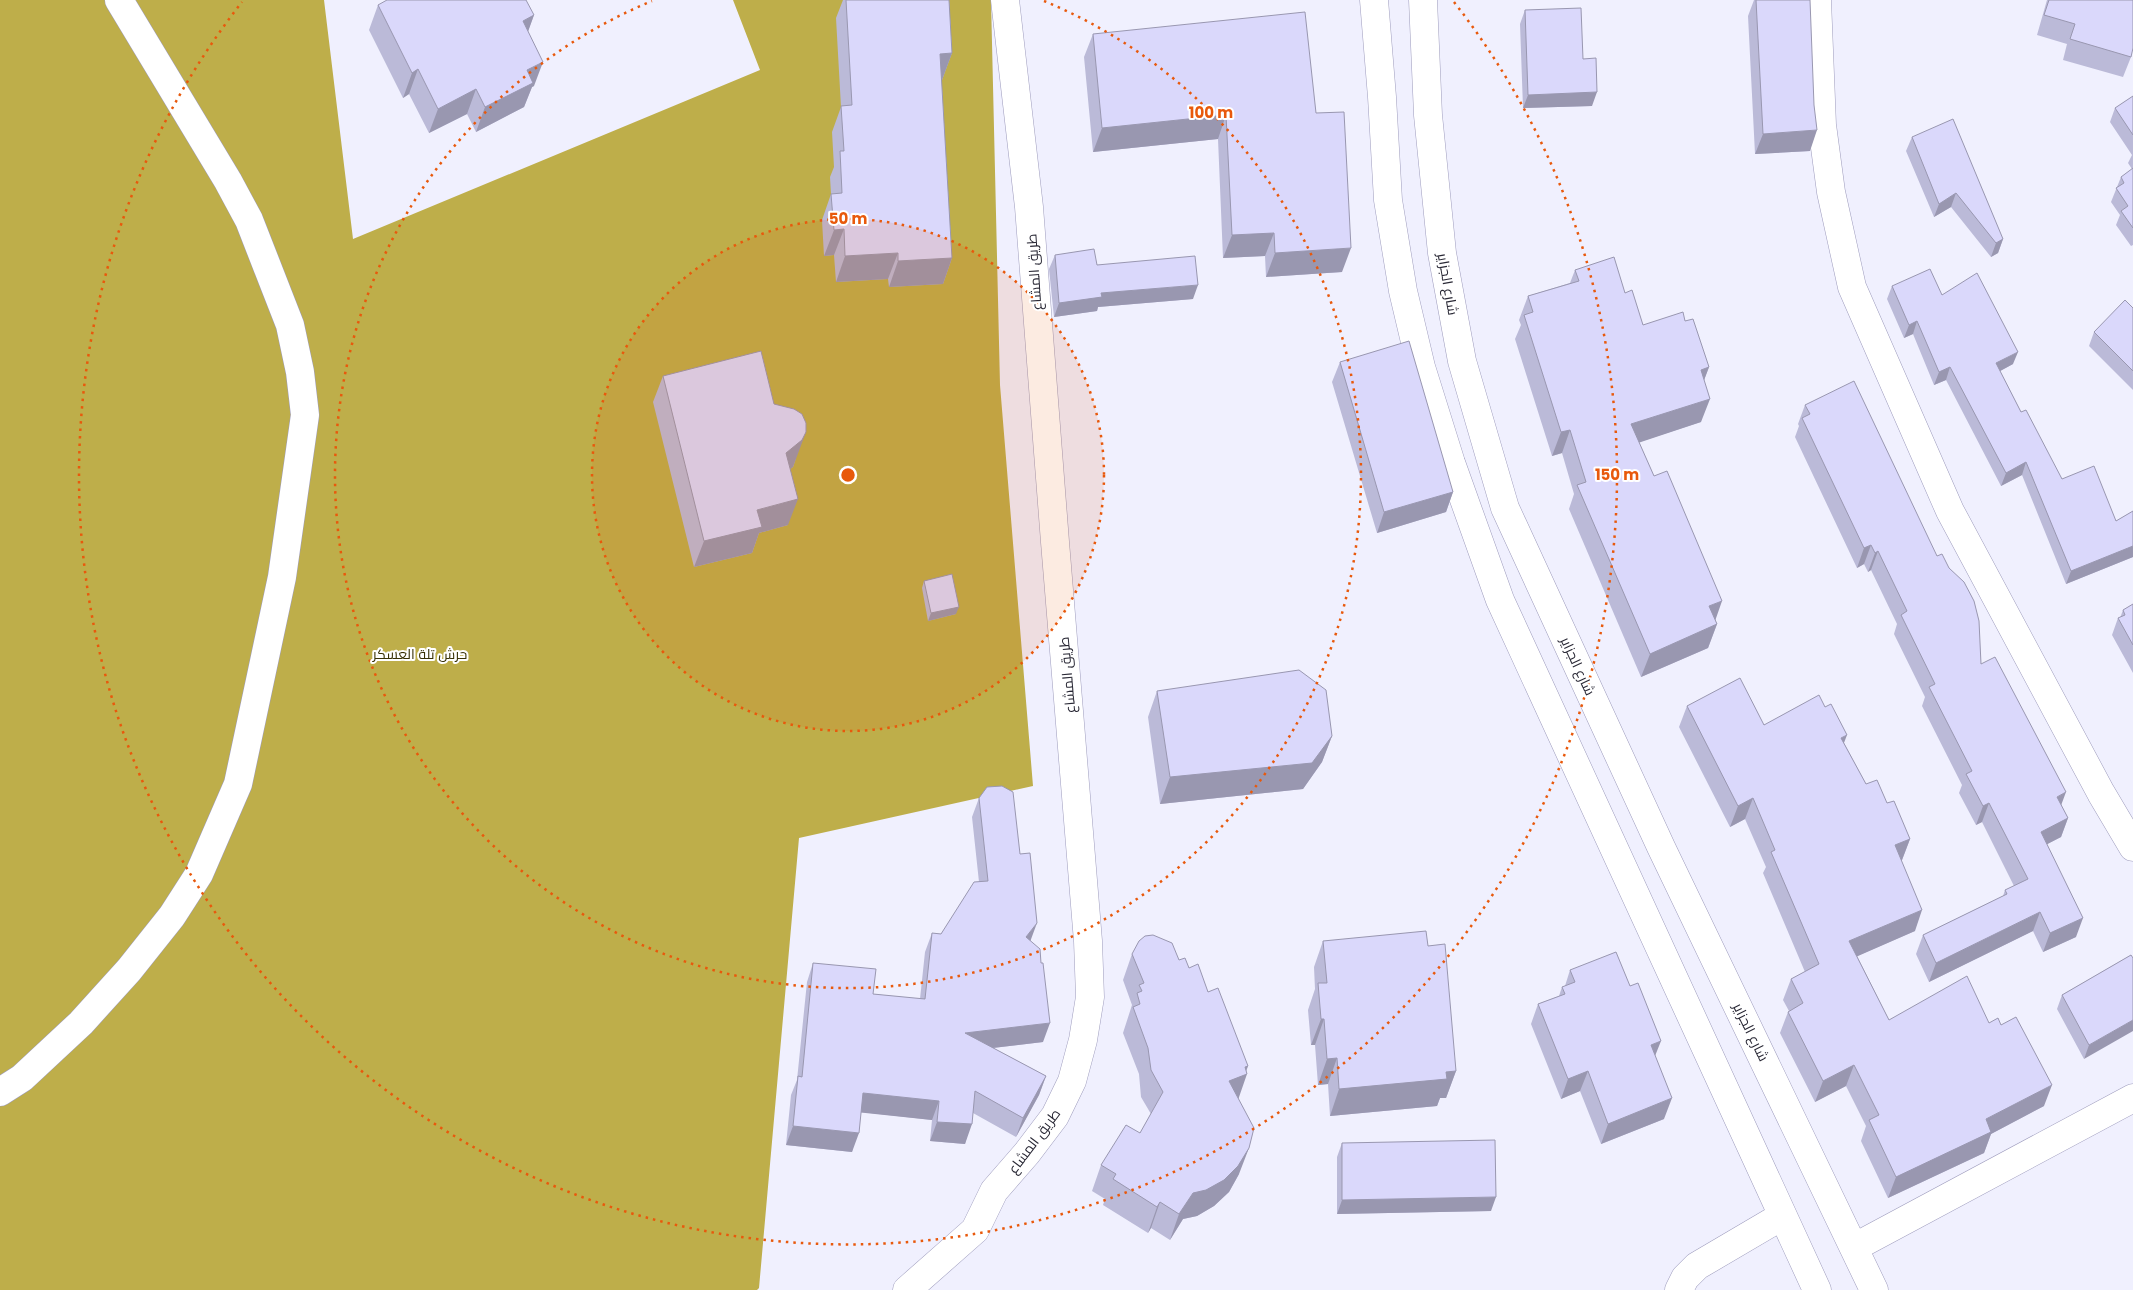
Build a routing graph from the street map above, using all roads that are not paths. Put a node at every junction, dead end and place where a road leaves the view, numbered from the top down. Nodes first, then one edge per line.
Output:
1 (119, 0) edge
2 (1004, 0) edge
3 (1374, 0) edge
4 (1423, 0) edge
5 (1817, 0) edge
6 (2133, 847) edge
7 (0, 1092) edge
8 (2133, 1098) edge
9 (1782, 1216) junction
10 (1855, 1247) junction
11 (907, 1290) edge
12 (1679, 1290) edge
13 (1817, 1290) edge
14 (1874, 1290) edge

1 - 7 street
2 - 11 street, طريق المشاع
3 - 9 street
4 - 10 street, شارع الجزاير
5 - 6 street
8 - 10 street
9 - 12 street
9 - 13 street
10 - 14 street, شارع الجزاير

